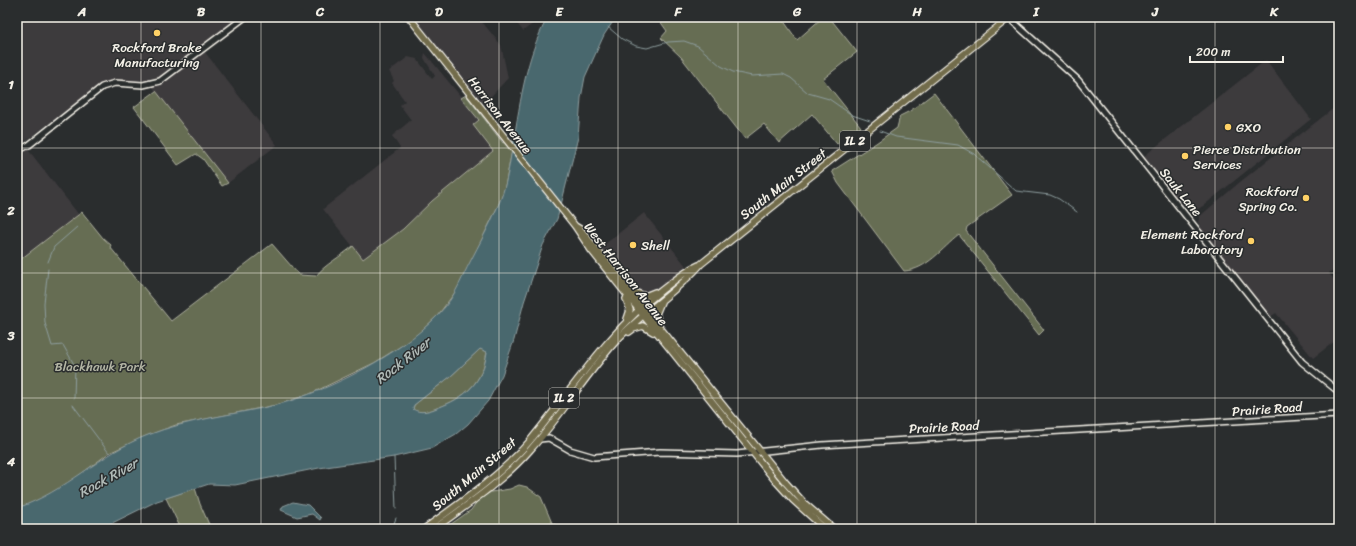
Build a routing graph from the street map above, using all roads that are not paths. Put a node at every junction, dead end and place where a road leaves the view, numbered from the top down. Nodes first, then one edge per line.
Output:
1 (245, 17) edge
2 (408, 17) edge
3 (1010, 18) edge
4 (17, 151) edge
5 (575, 226) junction
6 (600, 261) junction
7 (701, 264) junction
8 (690, 269) junction
9 (626, 284) junction
10 (666, 297) junction
11 (641, 308) junction
12 (645, 313) junction
13 (624, 323) junction
14 (664, 341) junction
15 (599, 362) junction
16 (693, 368) junction
17 (1339, 392) edge
18 (1339, 416) edge
19 (551, 425) junction
20 (540, 439) junction
21 (554, 440) junction
22 (753, 452) junction
23 (760, 452) junction
24 (424, 529) edge
25 (434, 529) edge
26 (825, 529) edge
27 (834, 529) edge

1 - 4 street
2 - 5 main road, Harrison Avenue
3 - 7 main road, South Main Street / IL 2
3 - 17 street, Sauk Lane
5 - 6 main road, West Harrison Avenue
5 - 9 main road, West Harrison Avenue
6 - 11 main road, West Harrison Avenue
6 - 13 main road
7 - 8 main road, South Main Street / IL 2
7 - 10 main road, South Main Street / IL 2
8 - 9 main road
8 - 11 main road, South Main Street / IL 2
9 - 11 main road, West Harrison Avenue
10 - 12 main road, South Main Street / IL 2
10 - 16 main road
11 - 12 main road, West Harrison Avenue
11 - 13 main road, South Main Street / IL 2
12 - 14 main road, West Harrison Avenue
12 - 15 main road, South Main Street / IL 2
12 - 16 main road, West Harrison Avenue
13 - 24 main road, South Main Street / IL 2
14 - 15 main road
14 - 22 main road, West Harrison Avenue
15 - 19 main road, South Main Street / IL 2
16 - 23 main road, West Harrison Avenue
18 - 23 street, Prairie Road
19 - 20 main road, South Main Street / IL 2
19 - 21 street
20 - 21 street, Prairie Road
20 - 25 main road, South Main Street / IL 2
21 - 22 street, Prairie Road
22 - 23 street, Prairie Road
22 - 26 main road, West Harrison Avenue
23 - 27 main road, West Harrison Avenue

